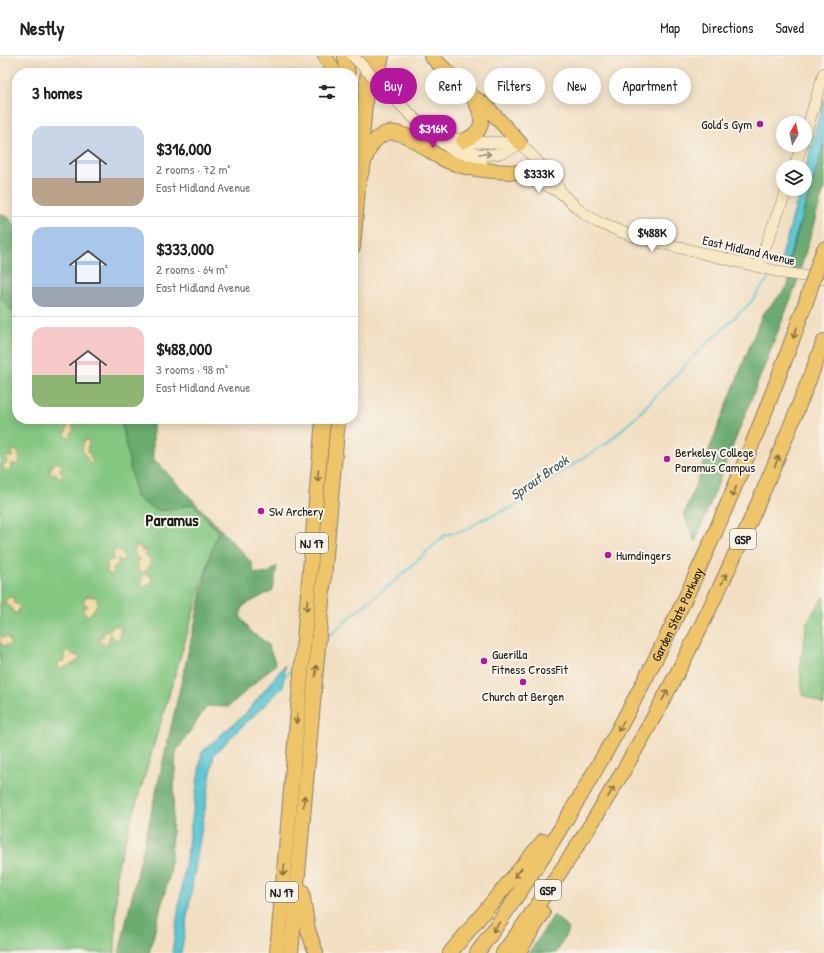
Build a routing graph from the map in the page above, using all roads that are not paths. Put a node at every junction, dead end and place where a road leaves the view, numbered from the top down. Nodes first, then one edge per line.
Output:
1 (325, 56) edge
2 (345, 56) edge
3 (354, 56) edge
4 (369, 56) edge
5 (382, 56) edge
6 (433, 57) edge
7 (333, 68) edge
8 (347, 68) edge
9 (353, 68) edge
10 (444, 68) edge
11 (824, 73) edge
12 (476, 99) edge
13 (476, 103) edge
14 (811, 116) edge
15 (432, 133) junction
16 (463, 141) junction
17 (520, 142) junction
18 (362, 144) junction
19 (449, 147) junction
20 (528, 174) junction
21 (358, 180) edge
22 (358, 186) edge
23 (562, 194) junction
24 (785, 196) edge
25 (822, 254) edge
26 (764, 268) junction
27 (824, 279) edge
28 (824, 341) edge
29 (323, 424) edge
30 (338, 424) edge
31 (593, 775) junction
32 (590, 826) junction
33 (301, 840) junction
34 (277, 953) edge
35 (290, 953) edge
36 (316, 953) edge
37 (450, 953) edge
38 (477, 953) edge
39 (503, 953) edge
40 (518, 953) edge

1 - 7 highway
2 - 8 highway
3 - 9 highway
3 - 15 street, East Midland Avenue, bridge
4 - 18 highway
5 - 18 highway
6 - 10 highway
11 - 14 street
12 - 17 highway
13 - 16 highway
15 - 16 street, East Midland Avenue
15 - 19 street, East Midland Avenue
16 - 17 street, East Midland Avenue
19 -> 17 street, East Midland Avenue
17 - 23 street, East Midland Avenue
18 - 21 highway
19 - 20 street, East Midland Avenue
20 - 22 highway
20 - 23 street, East Midland Avenue
23 - 26 street, East Midland Avenue
24 - 26 street
25 -> 31 highway, Garden State Parkway / GSP, bridge
26 - 27 street, East Midland Avenue
32 -> 28 highway, Garden State Parkway / GSP
29 -> 34 highway, NJ 17
33 -> 30 highway, NJ 17
31 -> 37 highway
31 -> 38 highway, Garden State Parkway / GSP
32 - 39 highway, Garden State Parkway / GSP
32 - 40 highway
33 - 35 highway, NJ 17
33 - 36 highway

